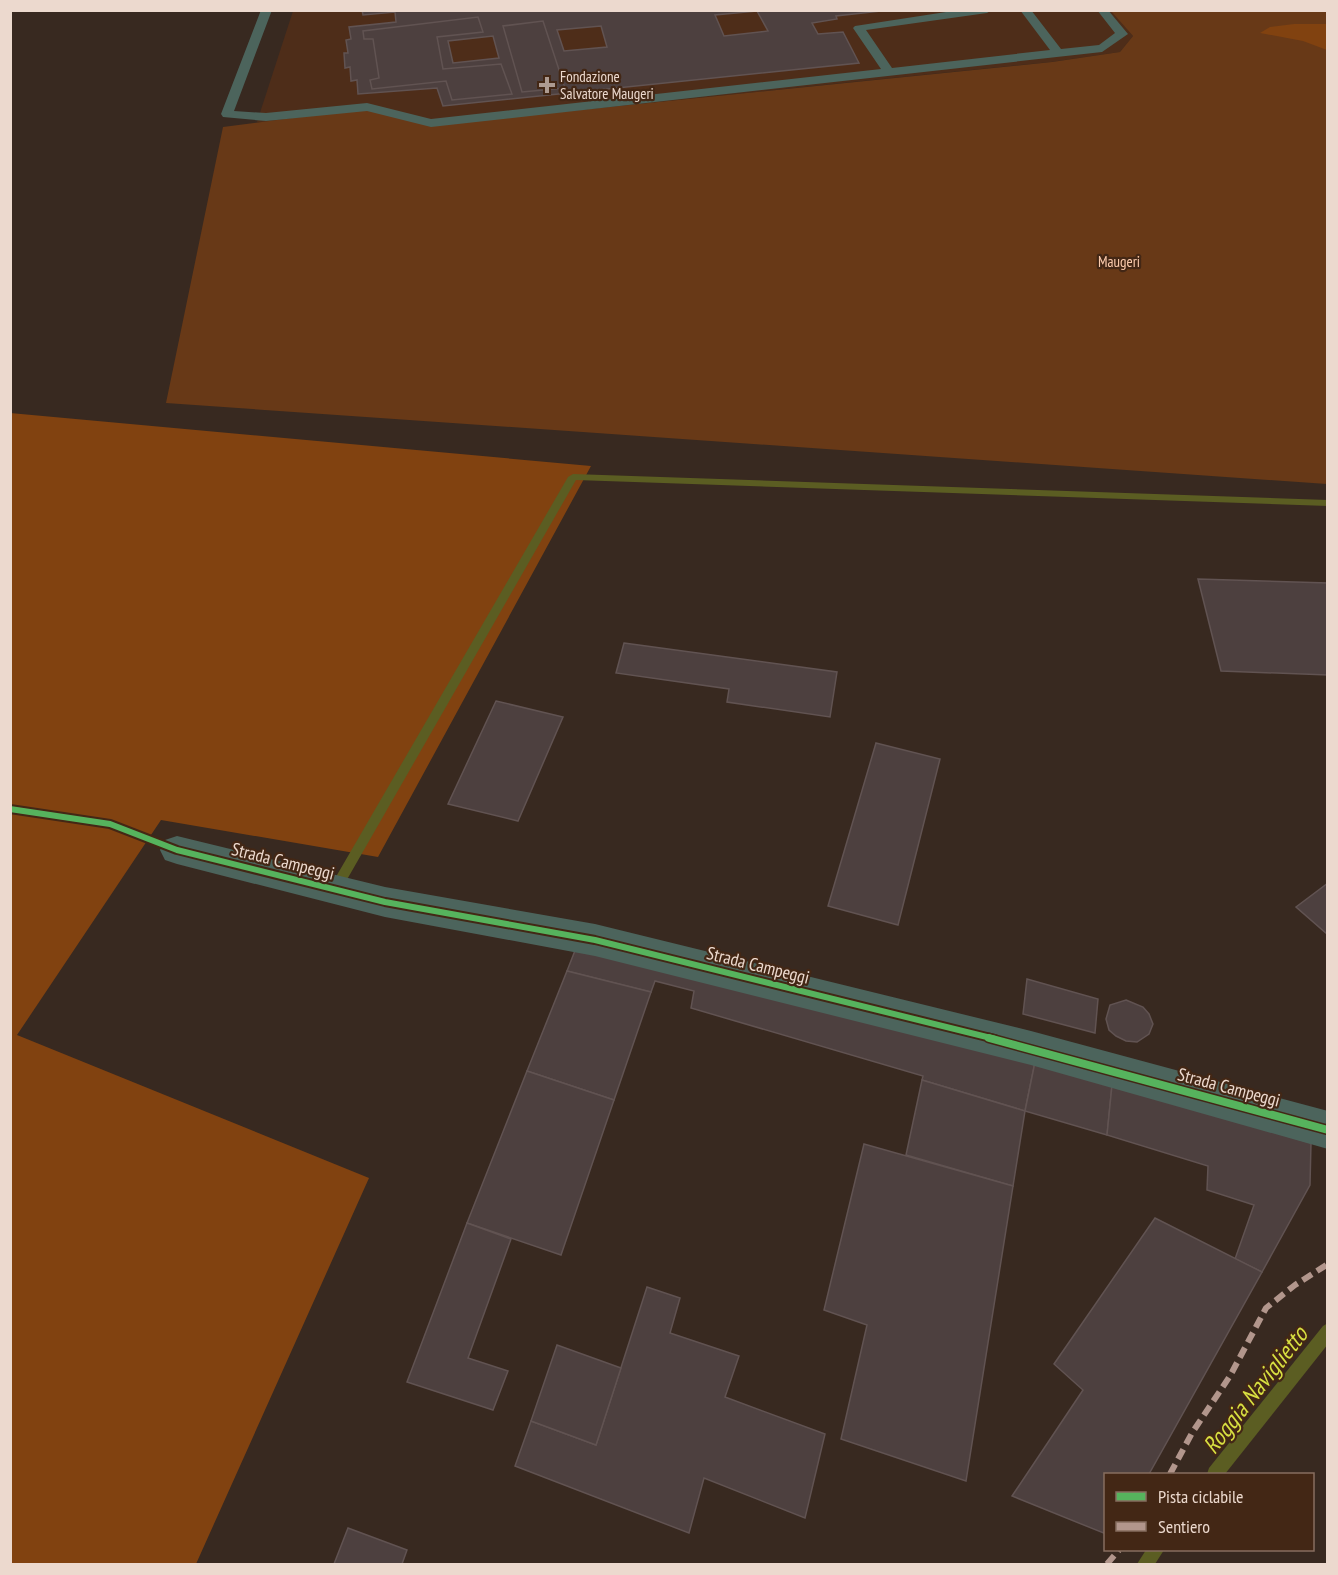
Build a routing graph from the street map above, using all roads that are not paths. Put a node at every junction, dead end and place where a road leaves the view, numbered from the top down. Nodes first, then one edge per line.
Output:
1 (267, 10) edge
2 (987, 10) edge
3 (1025, 10) edge
4 (1102, 10) edge
5 (1059, 53) junction
6 (888, 71) junction
7 (177, 850) dead end
8 (1328, 1130) edge

1 - 6 lane
2 - 6 lane
3 - 5 lane
4 - 5 lane
5 - 6 lane
7 - 8 street, Strada Campeggi

